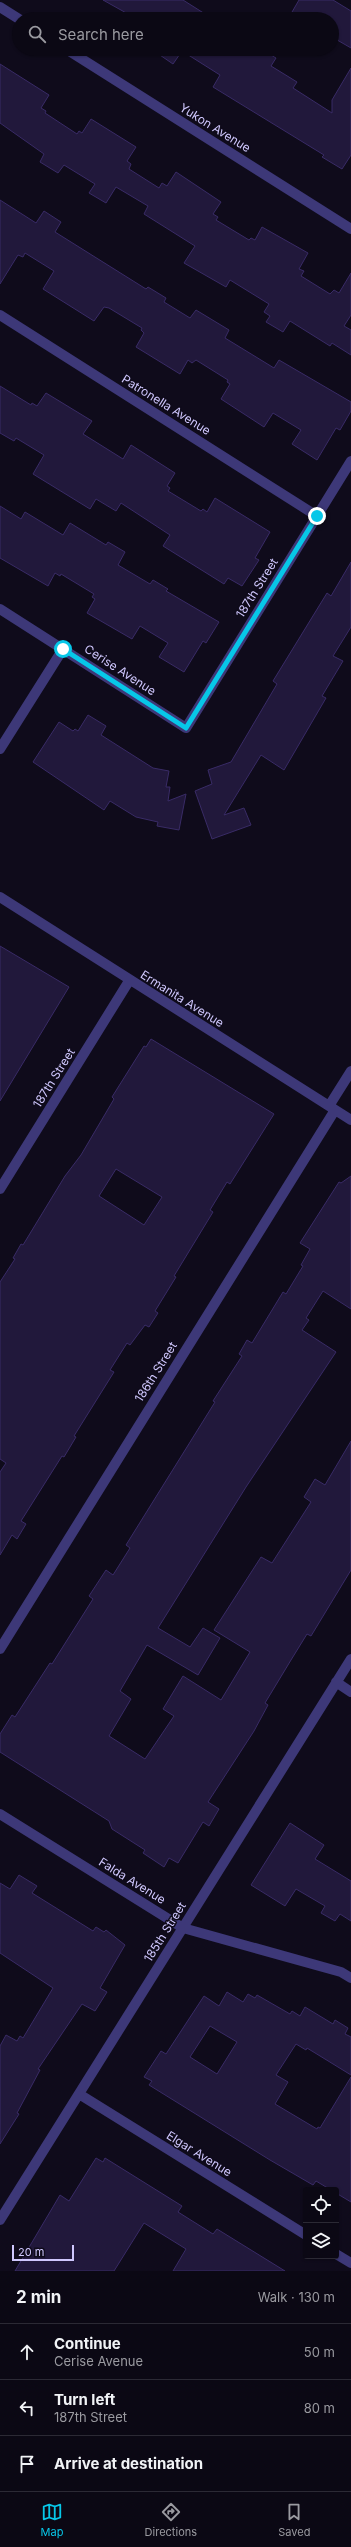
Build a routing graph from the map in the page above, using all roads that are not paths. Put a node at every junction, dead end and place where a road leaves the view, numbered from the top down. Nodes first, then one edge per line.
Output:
1 (0, 8) edge
2 (12, 16) edge
3 (77, 56) edge
4 (351, 229) edge
5 (0, 315) edge
6 (351, 462) edge
7 (317, 516) junction
8 (0, 609) edge
9 (63, 649) junction
10 (186, 728) joint
11 (0, 749) edge
12 (0, 897) edge
13 (129, 981) junction
14 (351, 1071) edge
15 (332, 1108) junction
16 (351, 1120) edge
17 (0, 1189) edge
18 (0, 1649) edge
19 (351, 1658) edge
20 (336, 1682) junction
21 (351, 1692) edge
22 (0, 1814) edge
23 (183, 1928) junction
24 (351, 1978) edge
25 (79, 2094) junction
26 (0, 2220) edge
27 (303, 2233) edge
28 (339, 2256) edge
29 (351, 2263) edge

1 - 2 street
3 - 4 street, Yukon Avenue
5 - 7 street, Patronella Avenue
6 - 7 street, 187th Street
7 - 10 street, 187th Street
8 - 9 street, Cerise Avenue
9 - 10 street, Cerise Avenue
9 - 11 street
12 - 13 street, Ermanita Avenue
13 - 15 street, Ermanita Avenue
13 - 17 street, 187th Street
14 - 15 street, 186th Street
15 - 16 street, Ermanita Avenue
15 - 18 street, 186th Street
19 - 20 street, 185th Street
20 - 21 street
20 - 23 street, 185th Street
22 - 23 street, Falda Avenue
23 - 24 street, Falda Avenue
23 - 25 street, 185th Street
25 - 26 street, 185th Street
25 - 27 street, Elgar Avenue
28 - 29 street

